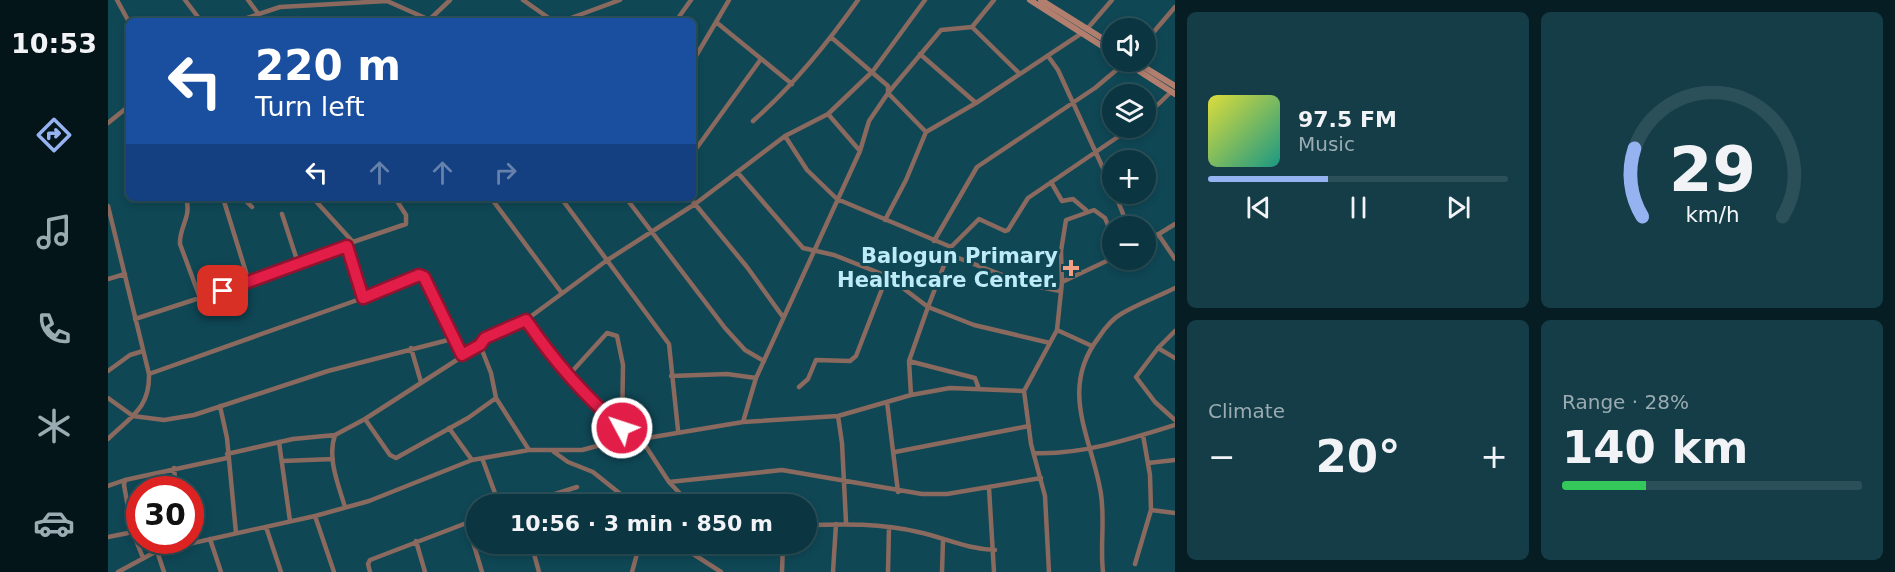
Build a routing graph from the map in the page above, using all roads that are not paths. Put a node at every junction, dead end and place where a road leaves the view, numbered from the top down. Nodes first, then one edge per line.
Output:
1 (117, 0) edge
2 (185, 0) edge
3 (248, 0) edge
4 (322, 0) edge
5 (387, 0) edge
6 (450, 0) edge
7 (523, 0) edge
8 (620, 0) edge
9 (691, 0) edge
10 (729, 0) edge
11 (858, 0) edge
12 (925, 0) edge
13 (994, 0) edge
14 (1030, 0) edge
15 (1041, 0) edge
16 (1112, 0) edge
17 (533, 2) edge
18 (325, 5) junction
19 (1175, 7) edge
20 (258, 12) junction
21 (127, 18) edge
22 (199, 18) edge
23 (245, 18) edge
24 (426, 18) edge
25 (432, 18) edge
26 (550, 18) edge
27 (571, 18) edge
28 (678, 18) edge
29 (716, 22) junction
30 (972, 27) junction
31 (1156, 29) edge
32 (1085, 31) junction
33 (832, 38) junction
34 (1102, 40) edge
35 (1102, 44) edge
36 (920, 54) junction
37 (696, 56) edge
38 (1048, 56) junction
39 (761, 58) junction
40 (873, 71) junction
41 (1112, 72) edge
42 (1142, 72) edge
43 (1150, 72) edge
44 (1020, 74) junction
45 (792, 84) junction
46 (1174, 90) edge
47 (888, 93) junction
48 (1073, 102) junction
49 (976, 103) junction
50 (1156, 107) edge
51 (126, 108) edge
52 (828, 114) junction
53 (753, 121) dead end
54 (108, 122) edge
55 (926, 132) junction
56 (784, 136) junction
57 (1116, 138) edge
58 (696, 149) edge
59 (860, 151) junction
60 (1094, 152) junction
61 (1102, 168) edge
62 (738, 173) junction
63 (1051, 182) junction
64 (837, 199) junction
65 (187, 201) edge
66 (224, 201) edge
67 (246, 201) edge
68 (316, 201) edge
69 (396, 201) edge
70 (493, 201) edge
71 (563, 201) edge
72 (628, 201) edge
73 (692, 201) edge
74 (695, 204) junction
75 (108, 206) edge
76 (252, 207) dead end
77 (1086, 210) junction
78 (282, 214) dead end
79 (1102, 216) edge
80 (885, 220) junction
81 (1175, 224) edge
82 (652, 233) junction
83 (1158, 234) joint
84 (934, 241) junction
85 (353, 242) junction
86 (347, 246) junction
87 (951, 247) junction
88 (814, 252) junction
89 (948, 254) junction
90 (1175, 259) edge
91 (606, 261) junction
92 (298, 263) junction
93 (1102, 263) edge
94 (125, 274) junction
95 (887, 276) junction
96 (108, 279) edge
97 (249, 282) junction
98 (1062, 282) junction
99 (1175, 288) edge
100 (1060, 291) junction
101 (561, 292) junction
102 (200, 298) junction
103 (363, 298) junction
104 (928, 307) junction
105 (783, 316) junction
106 (135, 319) junction
107 (526, 320) junction
108 (1057, 330) junction
109 (1175, 331) edge
110 (452, 339) junction
111 (1050, 343) junction
112 (480, 345) junction
113 (1092, 346) junction
114 (411, 348) junction
115 (1158, 348) junction
116 (143, 351) junction
117 (462, 355) junction
118 (1175, 358) edge
119 (764, 361) junction
120 (909, 361) junction
121 (108, 371) edge
122 (148, 374) junction
123 (672, 376) junction
124 (567, 377) junction
125 (756, 378) junction
126 (421, 382) junction
127 (799, 387) dead end
128 (979, 389) junction
129 (1024, 391) junction
130 (911, 395) junction
131 (108, 398) edge
132 (496, 399) junction
133 (887, 402) junction
134 (220, 406) junction
135 (133, 416) junction
136 (838, 416) junction
137 (365, 419) junction
138 (1175, 420) edge
139 (743, 422) junction
140 (1175, 425) edge
141 (1029, 426) junction
142 (449, 428) junction
143 (622, 428) junction
144 (678, 430) junction
145 (335, 435) junction
146 (1143, 435) junction
147 (631, 438) junction
148 (108, 439) edge
149 (641, 439) junction
150 (279, 442) junction
151 (1088, 448) junction
152 (529, 450) junction
153 (554, 452) junction
154 (895, 452) junction
155 (1034, 453) junction
156 (227, 456) junction
157 (482, 458) junction
158 (333, 459) junction
159 (472, 460) junction
160 (1175, 460) edge
161 (282, 461) junction
162 (1148, 463) junction
163 (174, 468) junction
164 (175, 476) edge
165 (1041, 478) junction
166 (125, 480) junction
167 (844, 480) junction
168 (669, 482) junction
169 (108, 486) edge
170 (577, 487) dead end
171 (989, 488) junction
172 (898, 492) junction
173 (495, 494) edge
174 (555, 494) edge
175 (623, 494) edge
176 (680, 494) edge
177 (126, 496) edge
178 (345, 507) junction
179 (1151, 510) junction
180 (1175, 513) edge
181 (315, 516) junction
182 (290, 521) junction
183 (466, 522) edge
184 (846, 522) junction
185 (836, 524) junction
186 (817, 525) edge
187 (889, 526) junction
188 (266, 527) junction
189 (236, 533) junction
190 (126, 534) edge
191 (108, 537) edge
192 (210, 538) junction
193 (204, 539) edge
194 (943, 540) junction
195 (416, 541) junction
196 (995, 550) junction
197 (141, 554) edge
198 (151, 554) edge
199 (158, 554) edge
200 (477, 554) edge
201 (534, 554) edge
202 (637, 554) edge
203 (693, 554) edge
204 (783, 554) edge
205 (143, 558) junction
206 (1136, 564) dead end
207 (118, 572) edge
208 (164, 572) edge
209 (221, 572) edge
210 (281, 572) edge
211 (334, 572) edge
212 (370, 572) edge
213 (425, 572) edge
214 (482, 572) edge
215 (539, 572) edge
216 (632, 572) edge
217 (722, 572) edge
218 (782, 572) edge
219 (833, 572) edge
220 (888, 572) edge
221 (942, 572) edge
222 (994, 572) edge
223 (1048, 572) edge
224 (1103, 572) edge

1 - 21 street
2 - 22 street
3 - 20 street
4 - 18 street
5 - 18 street
5 - 24 street
6 - 25 street
7 - 17 street
8 - 27 street
9 - 28 street
10 - 29 street
11 - 33 street
12 - 40 street
13 - 30 street
14 - 32 street
15 - 32 street
16 - 32 street
17 - 26 street
18 - 20 street
19 - 31 street
20 - 23 street
29 - 37 street
29 - 39 street
30 - 36 street
30 - 44 street
32 - 34 street
32 - 35 street
32 - 38 street
33 - 40 street
33 - 45 street
36 - 47 street
36 - 49 street
38 - 44 street
38 - 48 street
39 - 45 street
39 - 58 street
40 - 47 street
40 - 52 street
41 - 48 street
42 - 46 street
43 - 46 street
44 - 49 street
45 - 53 street
46 - 50 street
47 - 55 street
47 - 59 street
48 - 60 street
48 - 84 street
49 - 55 street
51 - 54 street
52 - 56 street
52 - 59 street
55 - 80 street
56 - 62 street
56 - 64 street
57 - 60 street
59 - 64 street
60 - 61 street
60 - 63 street
62 - 74 street
62 - 88 street
63 - 77 street
63 - 87 street
64 - 80 street
64 - 88 street
65 - 102 street
66 - 97 street
67 - 76 street
68 - 85 street
69 - 85 street
70 - 101 street
71 - 91 street
72 - 82 street
73 - 74 street
74 - 82 street
74 - 105 street
75 - 94 street
77 - 79 street
77 - 98 street
78 - 92 street
80 - 84 street
81 - 83 street
82 - 91 street
82 - 119 street
83 - 90 street
84 - 87 street
85 - 86 street
86 - 92 street
86 - 103 street
87 - 89 street
88 - 95 street
88 - 105 street
89 - 100 street
89 - 104 street
91 - 101 street
91 - 123 street
92 - 97 street
93 - 98 street
94 - 96 street
94 - 106 street
95 - 104 street
95 - 127 street
97 - 102 street
98 - 100 street
99 - 113 street
100 - 108 street
101 - 107 street
102 - 106 street
103 - 110 street
103 - 122 street
104 - 111 street
104 - 120 street
105 - 119 street
106 - 116 street
107 - 112 street
107 - 124 street
108 - 111 street
108 - 113 street
109 - 115 street
110 - 114 street
110 - 117 street
111 - 129 street
112 - 117 street
112 - 132 street
113 - 151 street
114 - 126 street
114 - 134 street
115 - 118 street
115 - 138 street
116 - 121 street
116 - 122 street
117 - 126 street
119 - 125 street
120 - 128 street
120 - 130 street
122 - 135 street
123 - 125 street
123 - 144 street
124 - 143 street
124 - 143 street
125 - 139 street
126 - 137 street
128 - 129 street
128 - 130 street
129 - 141 street
130 - 133 street
131 - 135 street
132 - 142 street
132 - 152 street
133 - 136 street
133 - 154 street
134 - 135 street
134 - 156 street
135 - 148 street
136 - 139 street
136 - 167 street
137 - 142 street
137 - 145 street
139 - 144 street
140 - 146 street
141 - 154 street
141 - 155 street
142 - 159 street
143 - 147 street
144 - 149 street
145 - 150 street
145 - 158 street
146 - 151 street
146 - 162 street
147 - 149 street
147 - 153 street
149 - 168 street
150 - 156 street
150 - 161 street
151 - 155 street
151 - 224 street
152 - 153 street
152 - 157 street
153 - 175 street
154 - 172 street
155 - 165 street
156 - 163 street
156 - 189 street
157 - 159 street
157 - 173 street
158 - 161 street
158 - 178 street
159 - 178 street
160 - 162 street
161 - 182 street
162 - 179 street
163 - 164 street
163 - 166 street
165 - 171 street
165 - 223 street
166 - 169 street
166 - 177 street
167 - 168 street
167 - 172 street
167 - 184 street
168 - 176 street
170 - 174 street
171 - 172 street
171 - 196 street
178 - 181 street
179 - 180 street
179 - 206 street
181 - 182 street
181 - 211 street
182 - 188 street
183 - 195 street
184 - 185 street
184 - 187 street
185 - 186 street
185 - 219 street
187 - 194 street
187 - 220 street
188 - 189 street
188 - 210 street
189 - 192 street
190 - 191 street
192 - 193 street
192 - 209 street
194 - 196 street
194 - 221 street
195 - 212 street
195 - 213 street
196 - 222 street
197 - 205 street
198 - 205 street
199 - 208 street
200 - 214 street
201 - 215 street
202 - 216 street
203 - 217 street
204 - 218 street
205 - 207 street

